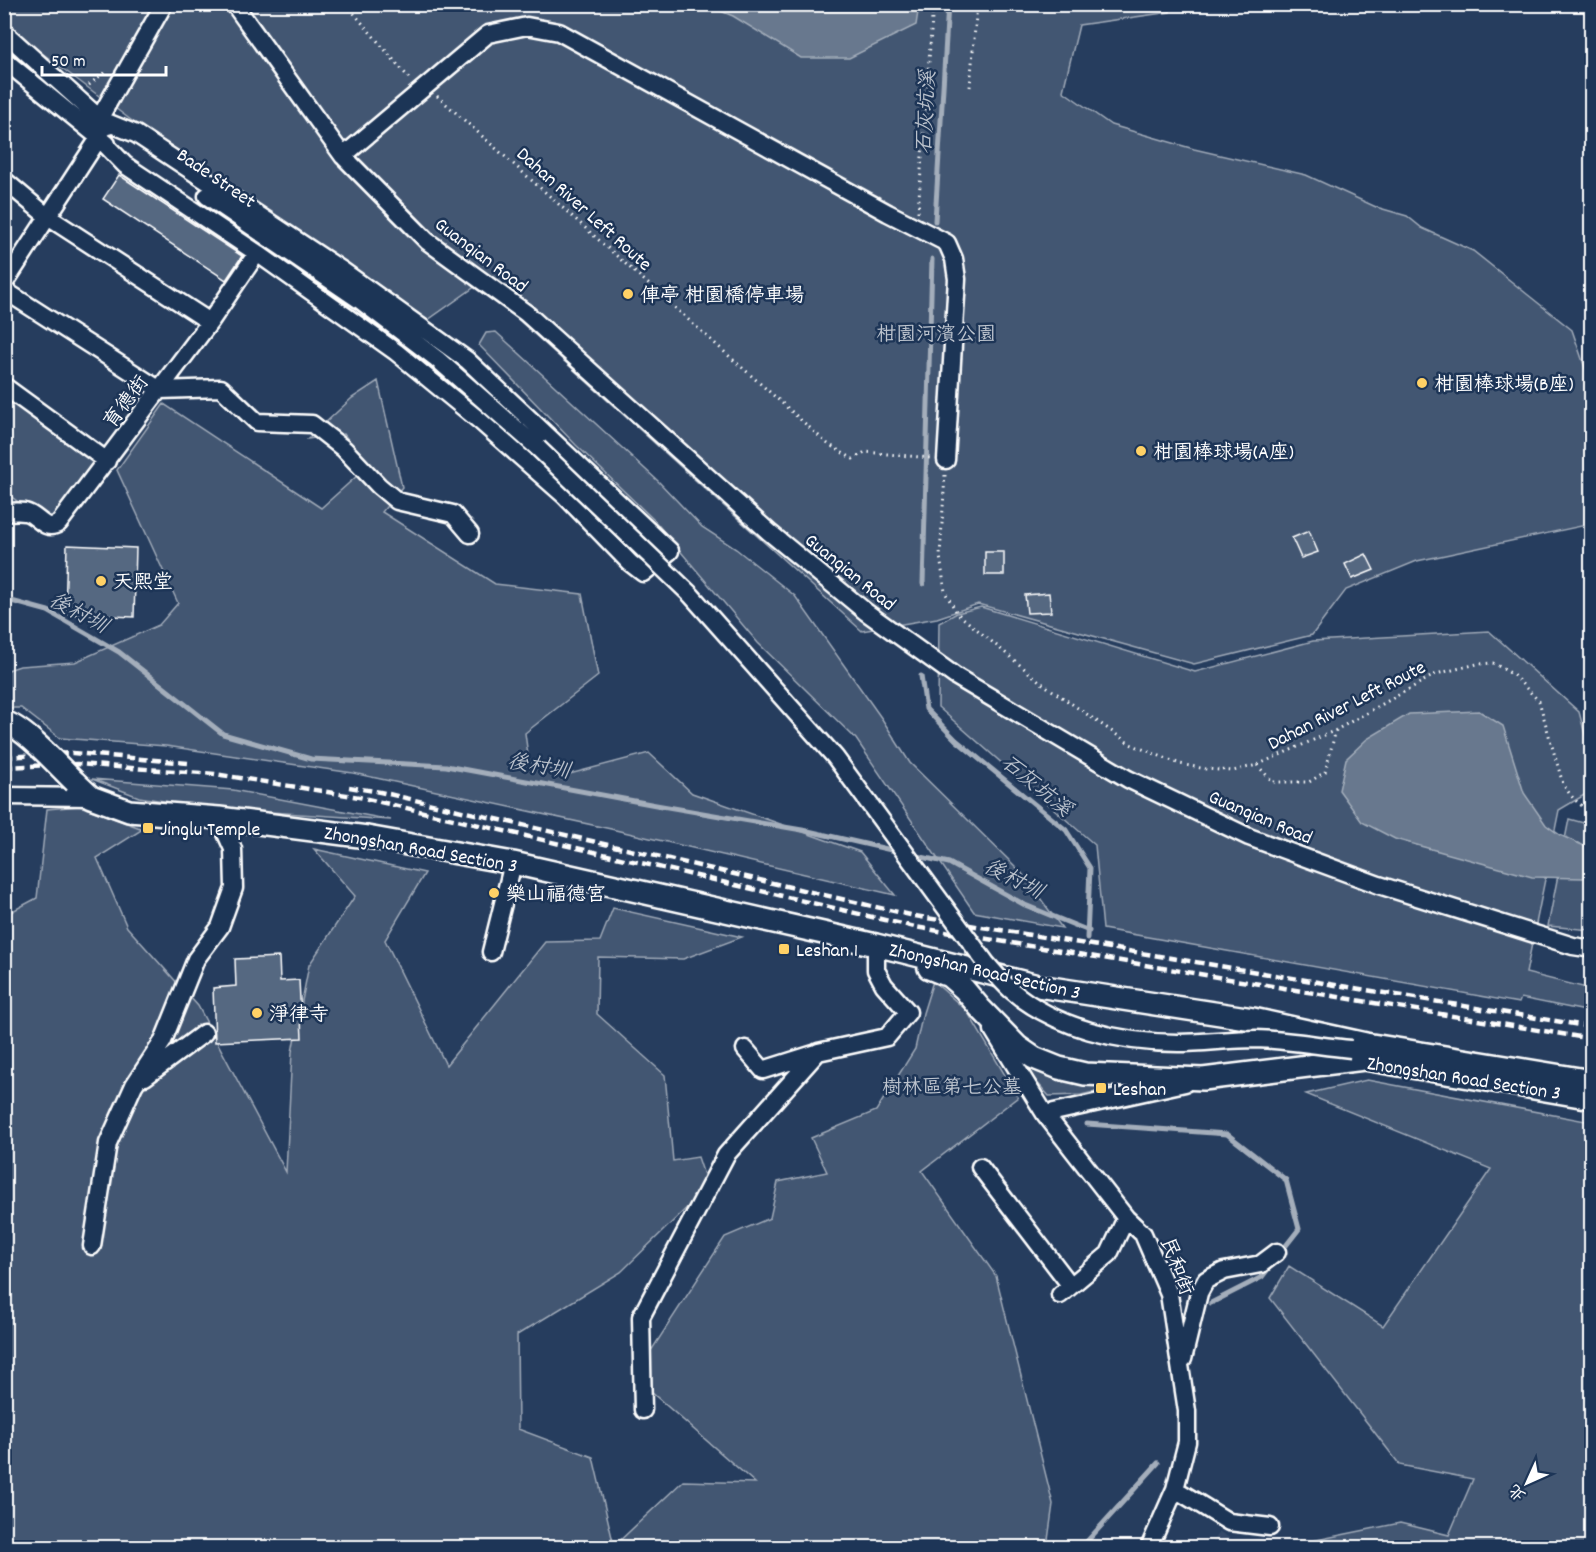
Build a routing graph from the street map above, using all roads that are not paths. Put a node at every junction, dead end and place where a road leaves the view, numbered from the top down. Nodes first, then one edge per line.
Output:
1 (164, 4) edge
2 (234, 4) edge
3 (4, 32) edge
4 (4, 60) edge
5 (99, 119) junction
6 (99, 138) junction
7 (343, 156) junction
8 (4, 180) edge
9 (48, 217) junction
10 (257, 253) junction
11 (4, 284) edge
12 (4, 290) edge
13 (210, 322) junction
14 (416, 343) junction
15 (4, 386) edge
16 (160, 390) junction
17 (939, 459) road end
18 (107, 461) junction
19 (4, 512) edge
20 (470, 534) dead end
21 (4, 722) edge
22 (4, 796) edge
23 (92, 797) junction
24 (219, 819) junction
25 (513, 863) junction
26 (876, 945) junction
27 (1592, 950) edge
28 (491, 952) dead end
29 (980, 1008) junction
30 (204, 1033) dead end
31 (745, 1049) dead end
32 (1361, 1050) junction
33 (818, 1052) junction
34 (1203, 1079) junction
35 (1592, 1081) edge
36 (134, 1085) junction
37 (1592, 1098) edge
38 (1045, 1114) junction
39 (980, 1167) dead end
40 (1126, 1218) junction
41 (92, 1246) dead end
42 (1278, 1252) dead end
43 (1181, 1367) junction
44 (643, 1410) dead end
45 (1174, 1489) junction
46 (1270, 1527) dead end
47 (1149, 1548) edge

1 - 5 street
2 - 7 street, Guanqian Road
3 - 5 street, Bade Street
4 - 6 street, Bade Street
5 - 6 street
5 - 10 street
5 - 14 street, Bade Street
6 - 9 street
6 - 10 street
6 - 14 street, Bade Street
7 - 17 street
7 - 27 street, Guanqian Road
8 - 9 street
9 - 11 street
9 - 13 street
10 - 13 street, 育德街
12 - 16 street
13 - 16 street, 育德街
14 - 32 street, Bade Street, bridge
15 - 18 street
16 - 18 street, 育德街
16 - 20 street
18 - 19 street, 育德街
21 - 23 main road, Zhongshan Road Section 3, bridge
22 - 23 street
23 - 24 main road, Zhongshan Road Section 3
24 - 25 main road, Zhongshan Road Section 3
24 - 36 street
25 - 26 main road, Zhongshan Road Section 3
25 - 28 street
26 - 29 main road, Zhongshan Road Section 3
26 - 32 main road, Zhongshan Road Section 3
26 - 33 street
29 - 34 main road, Zhongshan Road Section 3
29 - 38 street, 民和街
30 - 36 street
31 - 33 street
32 - 34 main road, Zhongshan Road Section 3
32 - 35 main road, Zhongshan Road Section 3
32 - 37 main road, Zhongshan Road Section 3
33 - 44 street
34 - 38 street
36 - 41 street
38 - 40 street, 民和街
39 - 40 street
40 - 43 street, 民和街
42 - 43 street
43 - 45 street, 民和街
45 - 46 street
45 - 47 street, 民和街

